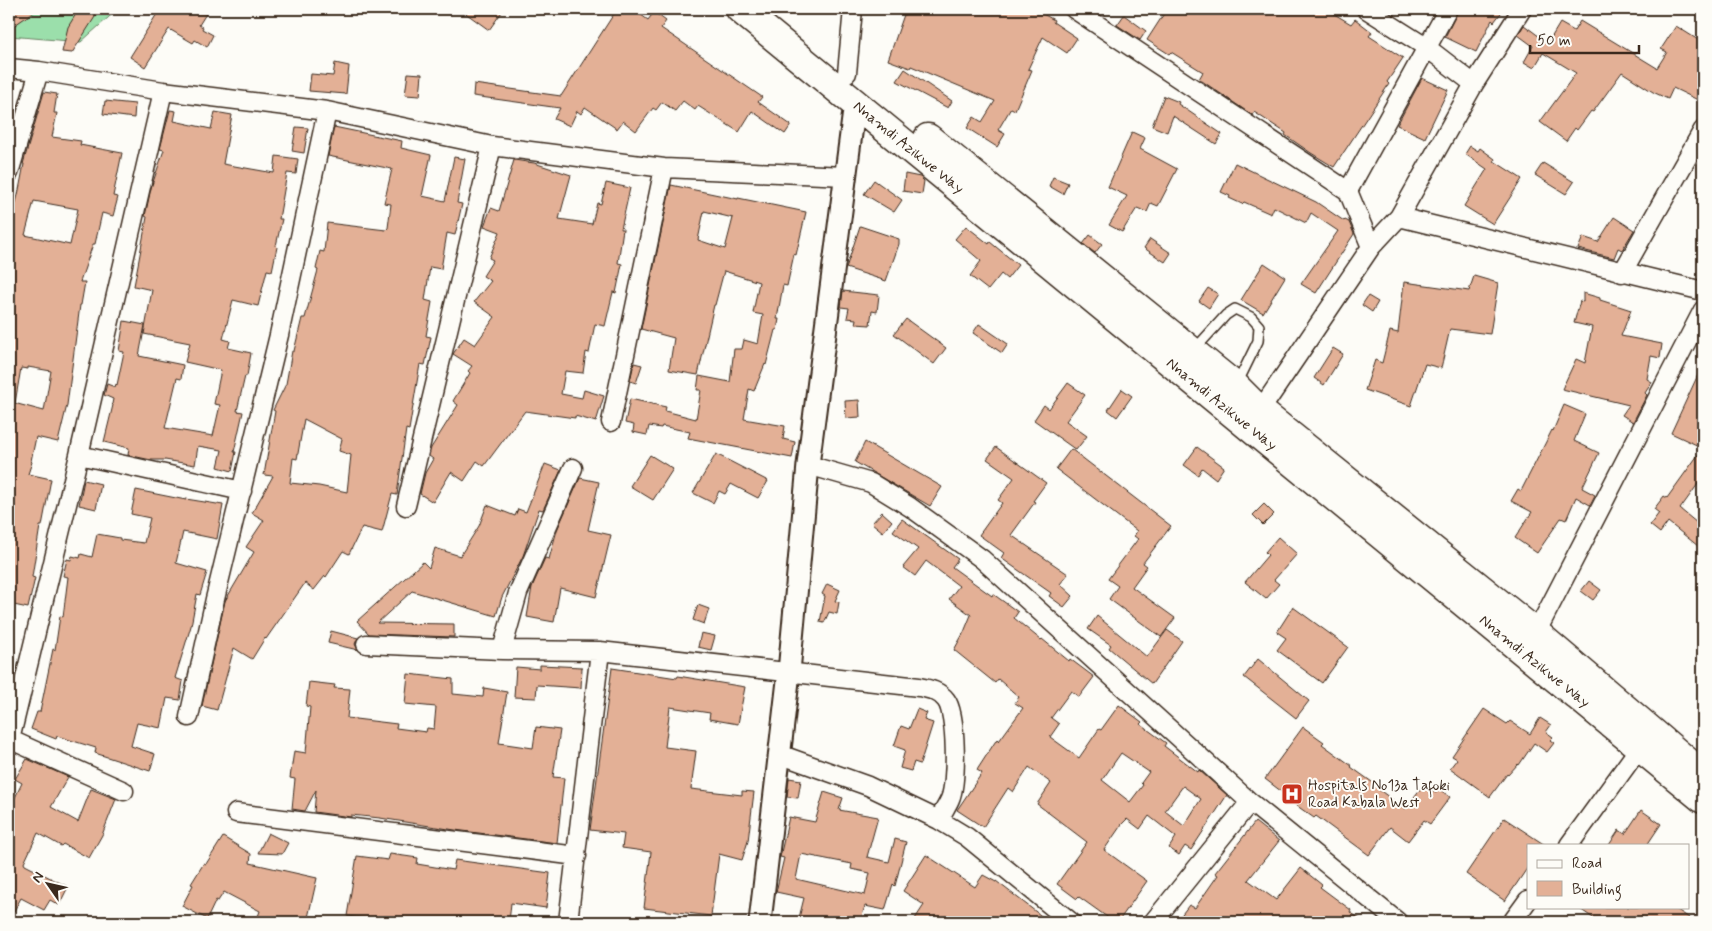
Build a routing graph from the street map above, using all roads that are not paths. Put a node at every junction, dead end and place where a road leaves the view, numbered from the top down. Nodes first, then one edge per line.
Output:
1 (740, 9) edge
2 (769, 9) edge
3 (853, 9) edge
4 (1074, 9) edge
5 (1366, 9) edge
6 (1448, 9) edge
7 (1522, 9) edge
8 (1426, 47) junction
9 (9, 68) edge
10 (39, 71) junction
11 (847, 74) junction
12 (1474, 84) junction
13 (163, 91) junction
14 (855, 103) junction
15 (327, 111) junction
16 (1703, 130) edge
17 (492, 146) junction
18 (664, 168) junction
19 (9, 173) edge
20 (845, 176) junction
21 (1348, 191) junction
22 (1398, 217) junction
23 (1372, 248) junction
24 (1622, 272) junction
25 (1703, 291) edge
26 (1703, 310) edge
27 (1192, 352) junction
28 (1236, 387) junction
29 (1260, 411) junction
30 (611, 422) dead end
31 (79, 455) junction
32 (808, 465) junction
33 (573, 468) dead end
34 (242, 491) junction
35 (406, 506) dead end
36 (1536, 633) junction
37 (366, 644) dead end
38 (502, 650) junction
39 (600, 651) junction
40 (789, 672) junction
41 (189, 717) dead end
42 (9, 741) edge
43 (1640, 747) junction
44 (779, 754) junction
45 (1703, 775) edge
46 (124, 792) dead end
47 (1703, 799) edge
48 (1250, 802) junction
49 (236, 813) dead end
50 (939, 820) junction
51 (1570, 844) edge
52 (577, 856) junction
53 (1527, 901) edge
54 (568, 922) edge
55 (760, 922) edge
56 (1071, 922) edge
57 (1153, 922) edge
58 (1398, 922) edge
59 (1512, 922) edge

1 - 14 highway, Nnamdi Azikwe Way
2 - 11 highway, Nnamdi Azikwe Way
3 - 11 street
4 - 21 street
5 - 8 street
6 - 8 street
7 - 12 street
8 - 12 street
8 - 21 street
9 - 10 street
10 - 13 street
10 - 19 street
11 - 27 highway, Nnamdi Azikwe Way
12 - 22 street
13 - 15 street
13 - 31 street
14 - 20 street
14 - 43 highway, Nnamdi Azikwe Way
15 - 17 street
15 - 34 street
16 - 24 street
17 - 18 street
17 - 35 street
18 - 20 street
18 - 30 street
20 - 32 street
21 - 23 street
22 - 23 street
22 - 24 street
23 - 29 street
24 - 25 street
26 - 36 street
27 - 28 highway, Nnamdi Azikwe Way
27 - 28 lane
28 - 29 highway, Nnamdi Azikwe Way
29 - 36 highway, Nnamdi Azikwe Way
31 - 34 street
31 - 42 street
32 - 40 street
32 - 48 street
33 - 38 street
34 - 41 street
36 - 45 highway, Nnamdi Azikwe Way
37 - 38 street
38 - 39 street
39 - 40 street
39 - 52 street
40 - 44 street
40 - 50 street
42 - 46 street
43 - 47 highway, Nnamdi Azikwe Way
43 - 51 street
44 - 50 street
44 - 55 street
48 - 57 street
48 - 58 street
49 - 52 street
50 - 56 street
52 - 54 street
53 - 59 street

